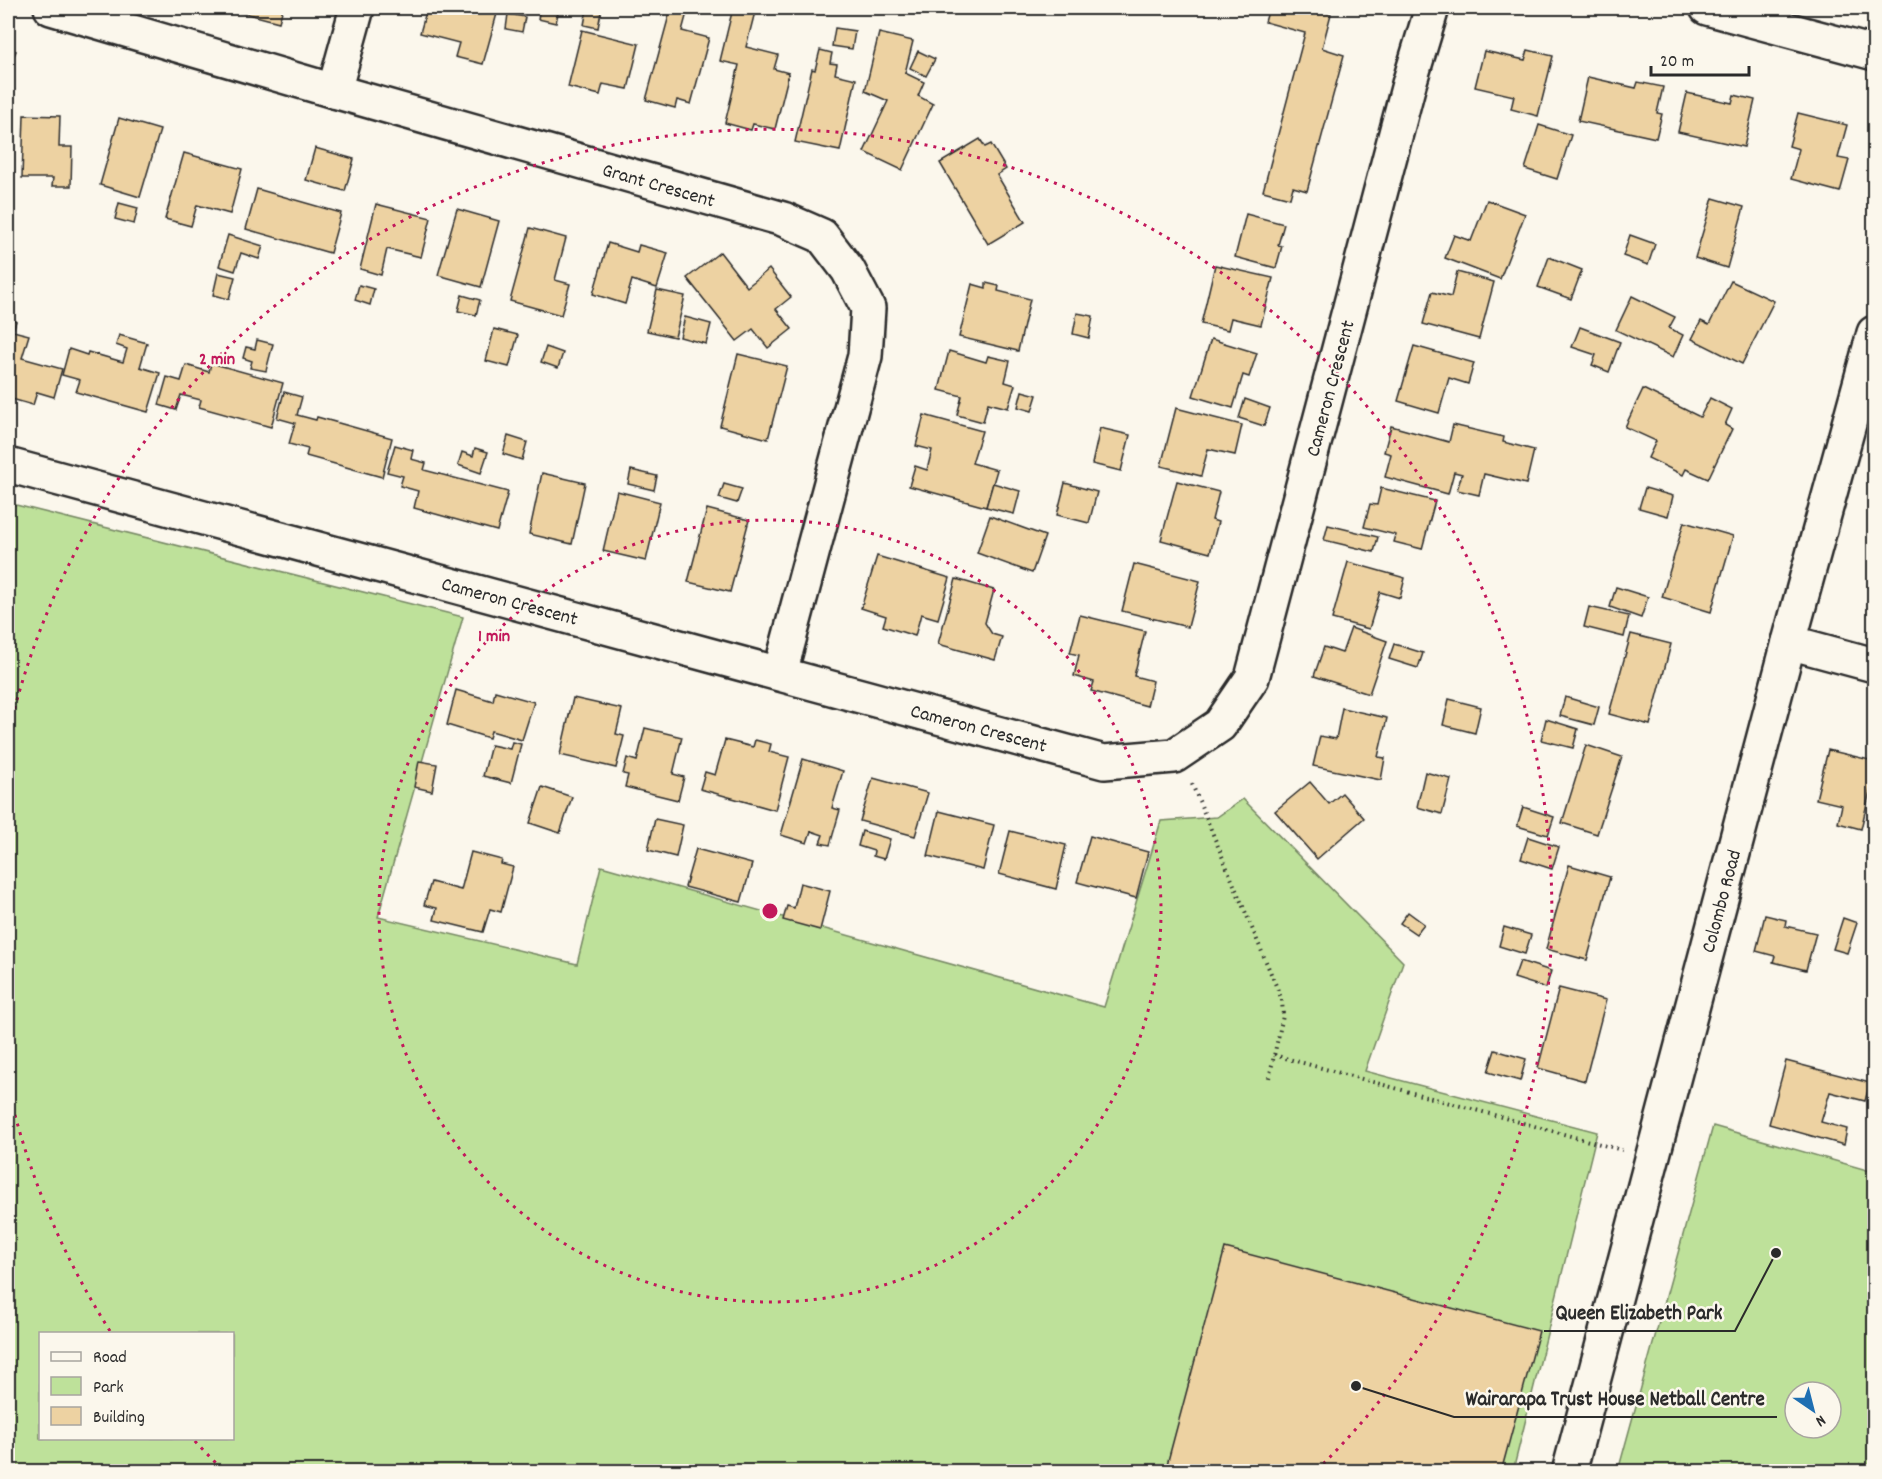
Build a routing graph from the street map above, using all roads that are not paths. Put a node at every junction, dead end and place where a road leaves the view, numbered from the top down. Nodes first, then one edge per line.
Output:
1 (51, 8) edge
2 (357, 8) edge
3 (1432, 8) edge
4 (1707, 8) edge
5 (1875, 53) edge
6 (334, 91) junction
7 (1875, 333) edge
8 (8, 465) edge
9 (1788, 642) junction
10 (1875, 665) edge
11 (780, 673) junction
12 (1569, 1472) edge

1 - 6 street, Grant Crescent
2 - 6 street
3 - 11 street, Cameron Crescent
4 - 5 street
6 - 11 street, Grant Crescent
7 - 9 street, Colombo Road
8 - 11 street, Cameron Crescent
9 - 10 street
9 - 12 street, Colombo Road

